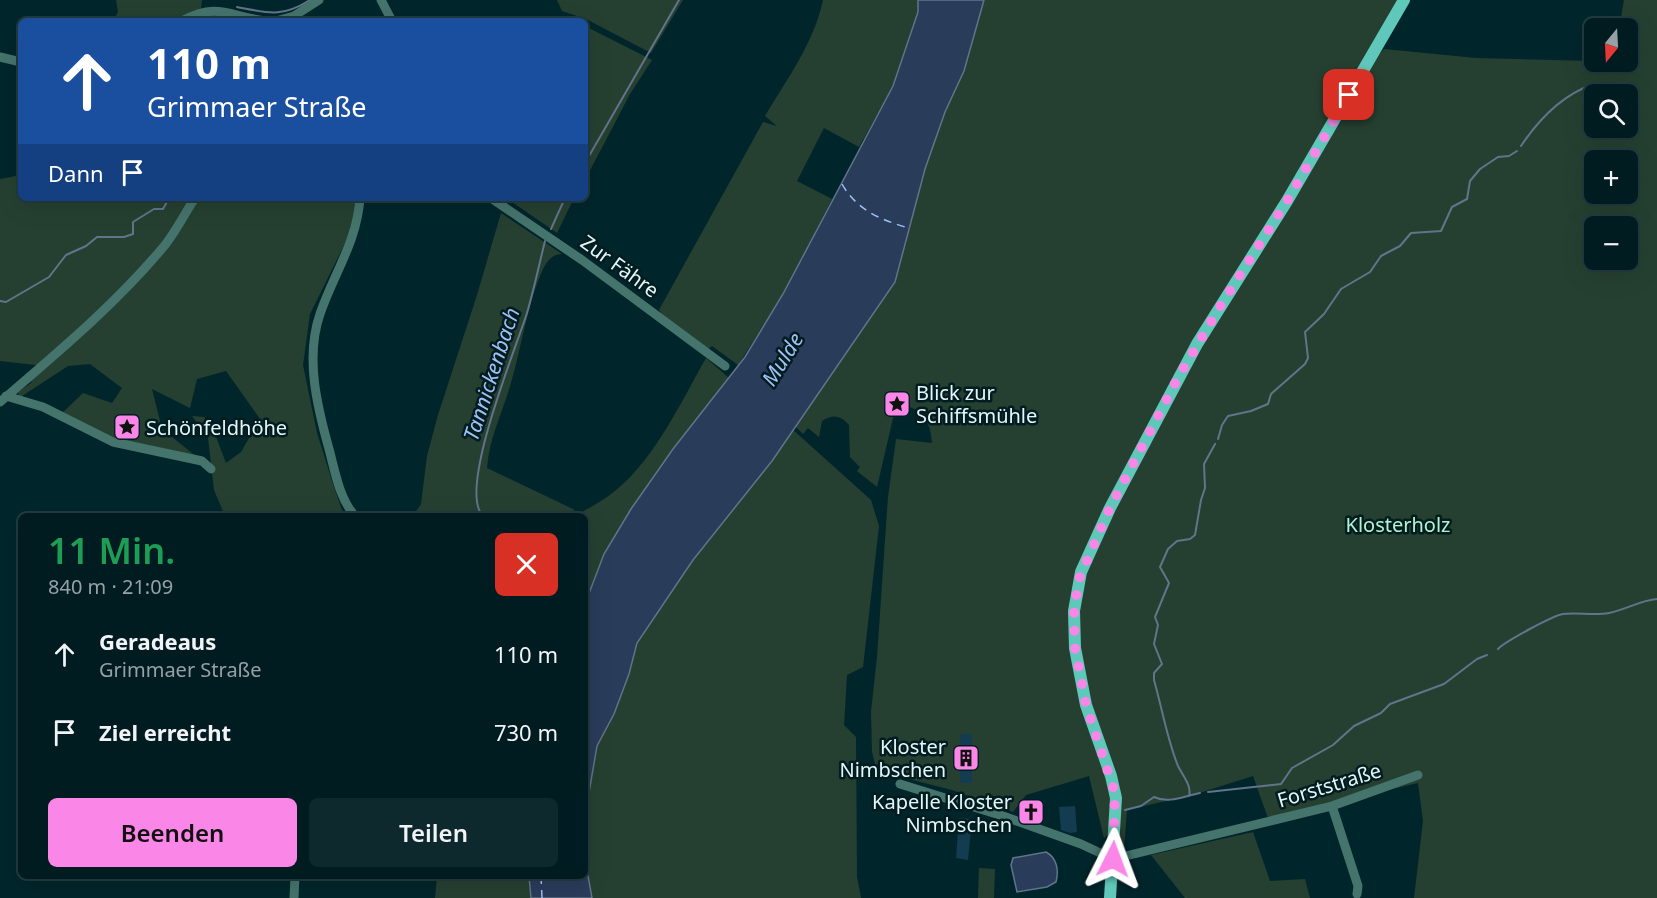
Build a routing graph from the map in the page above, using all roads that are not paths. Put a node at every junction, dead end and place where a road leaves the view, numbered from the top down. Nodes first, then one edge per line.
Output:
1 (319, 0) edge
2 (381, 0) edge
3 (1404, 0) edge
4 (212, 4) edge
5 (186, 18) edge
6 (260, 18) edge
7 (291, 18) edge
8 (390, 18) edge
9 (0, 57) edge
10 (18, 61) edge
11 (193, 201) edge
12 (360, 201) edge
13 (495, 201) edge
14 (725, 366) dead end
15 (3, 399) edge
16 (211, 469) dead end
17 (353, 513) edge
18 (1418, 776) dead end
19 (900, 784) dead end
20 (1332, 806) junction
21 (1113, 859) junction
22 (295, 879) edge
23 (1357, 894) dead end
24 (294, 898) edge
25 (1110, 898) edge

1 - 7 street
2 - 8 street
3 - 21 main road
4 - 5 street
4 - 6 street
9 - 10 street
11 - 15 street
12 - 17 street
13 - 14 street, Zur Fähre
15 - 16 street
18 - 20 street, Forststraße
19 - 21 street
20 - 21 street, Forststraße
20 - 23 street
21 - 25 main road
22 - 24 street

